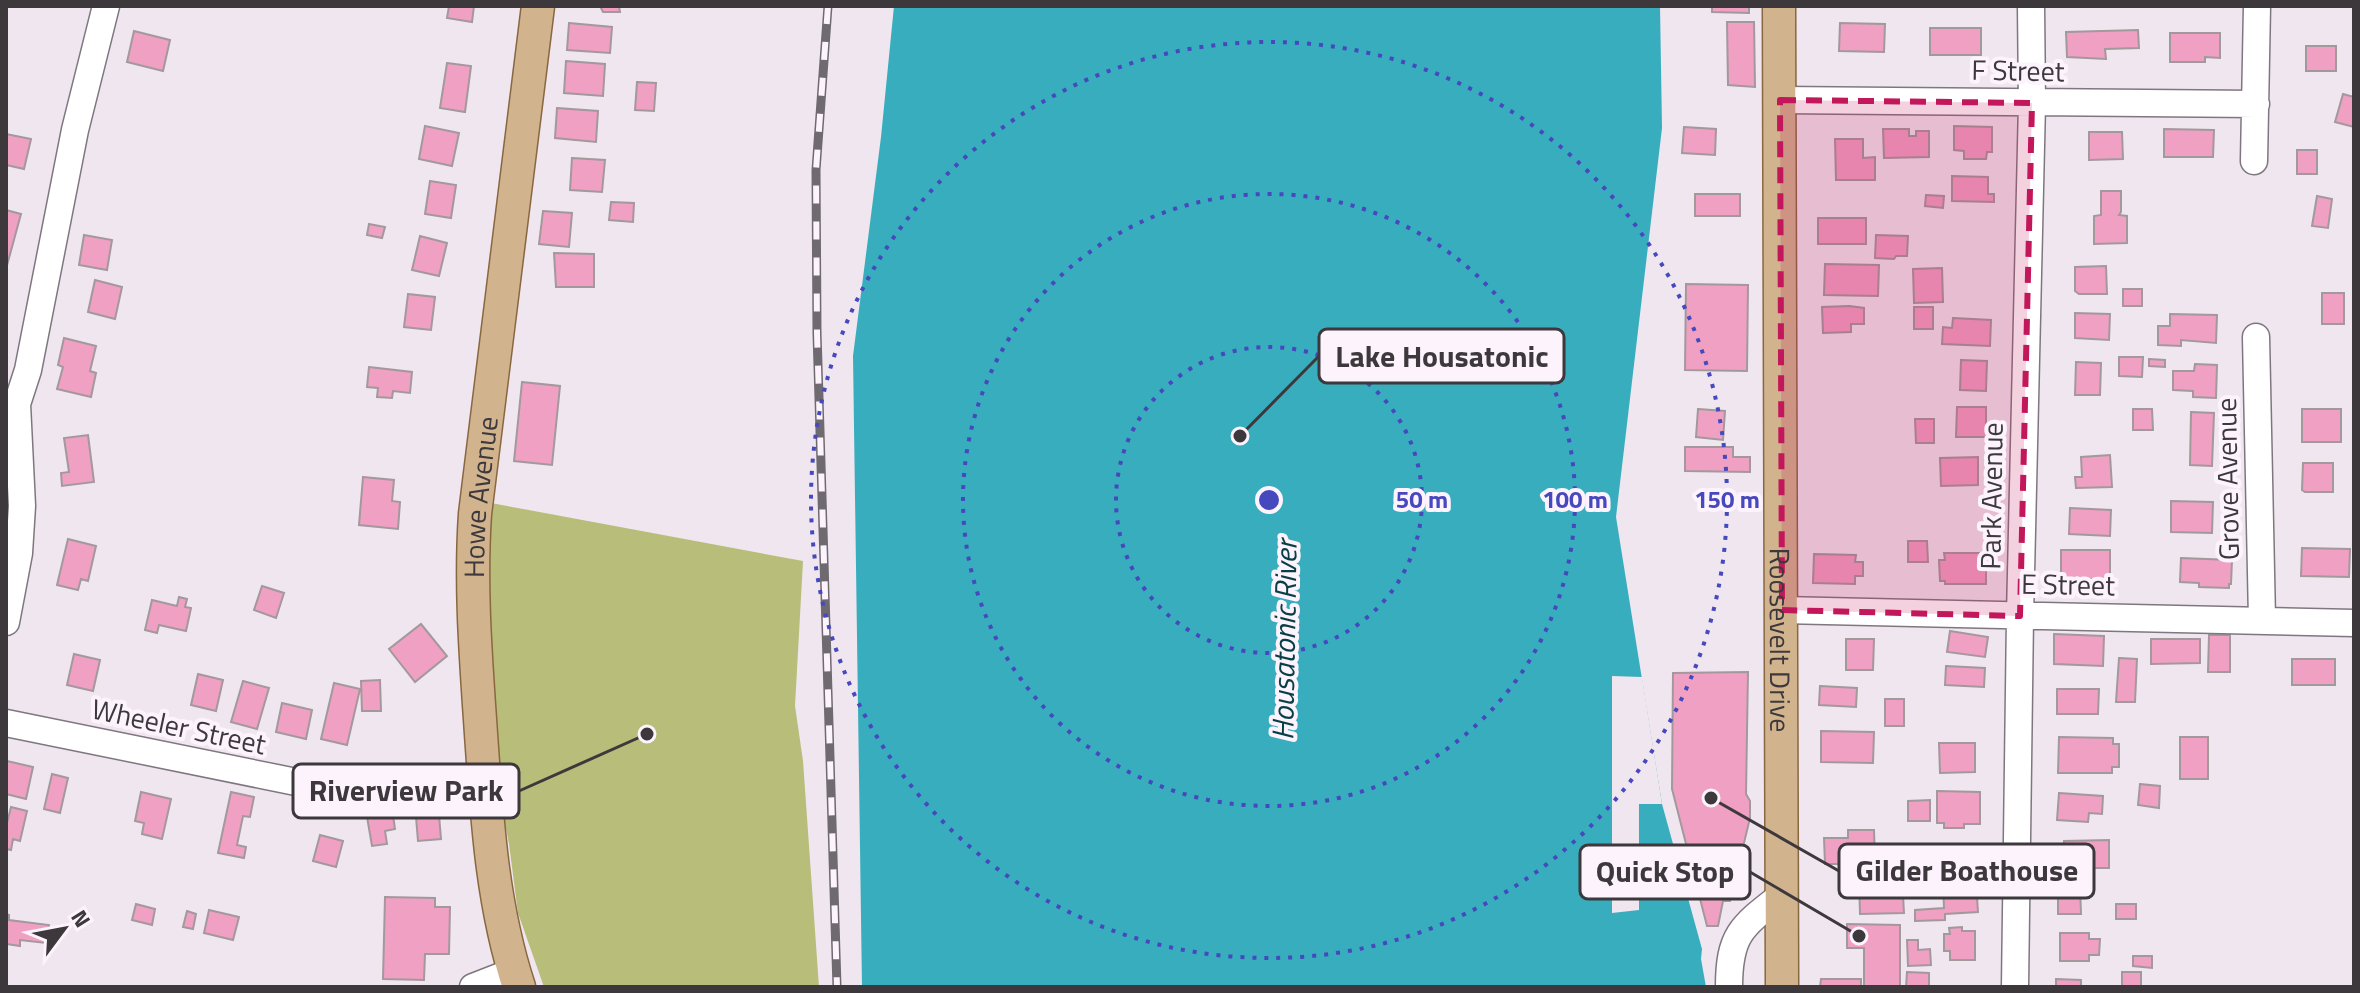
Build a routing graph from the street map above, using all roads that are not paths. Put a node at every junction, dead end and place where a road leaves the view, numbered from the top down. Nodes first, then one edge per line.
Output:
1 (106, 6) edge
2 (538, 6) edge
3 (1779, 6) edge
4 (2031, 6) edge
5 (2257, 6) edge
6 (1780, 100) junction
7 (2032, 103) junction
8 (2256, 104) junction
9 (2254, 161) dead end
10 (2256, 337) dead end
11 (11, 403) edge
12 (1782, 610) junction
13 (2020, 616) junction
14 (2262, 619) junction
15 (6, 622) edge
16 (2354, 623) edge
17 (6, 723) edge
18 (484, 778) junction
19 (1782, 895) junction
20 (517, 979) edge
21 (473, 987) edge
22 (1729, 987) edge
23 (1782, 987) edge
24 (2015, 987) edge

1 - 11 street
2 - 18 main road, Howe Avenue
3 - 6 main road, Roosevelt Drive
4 - 7 street, Park Avenue
5 - 8 street
6 - 7 street, F Street
6 - 12 main road, Roosevelt Drive
7 - 8 street, F Street
7 - 13 street, Park Avenue
8 - 9 street
10 - 14 street, Grove Avenue
11 - 15 street
12 - 13 street, E Street
12 - 19 main road, Roosevelt Drive
13 - 14 street, E Street
13 - 24 street, Park Avenue
14 - 16 street, E Street
17 - 18 street, Wheeler Street
18 - 20 main road, Howe Avenue
19 - 22 street
19 - 23 main road, Roosevelt Drive
20 - 21 street

